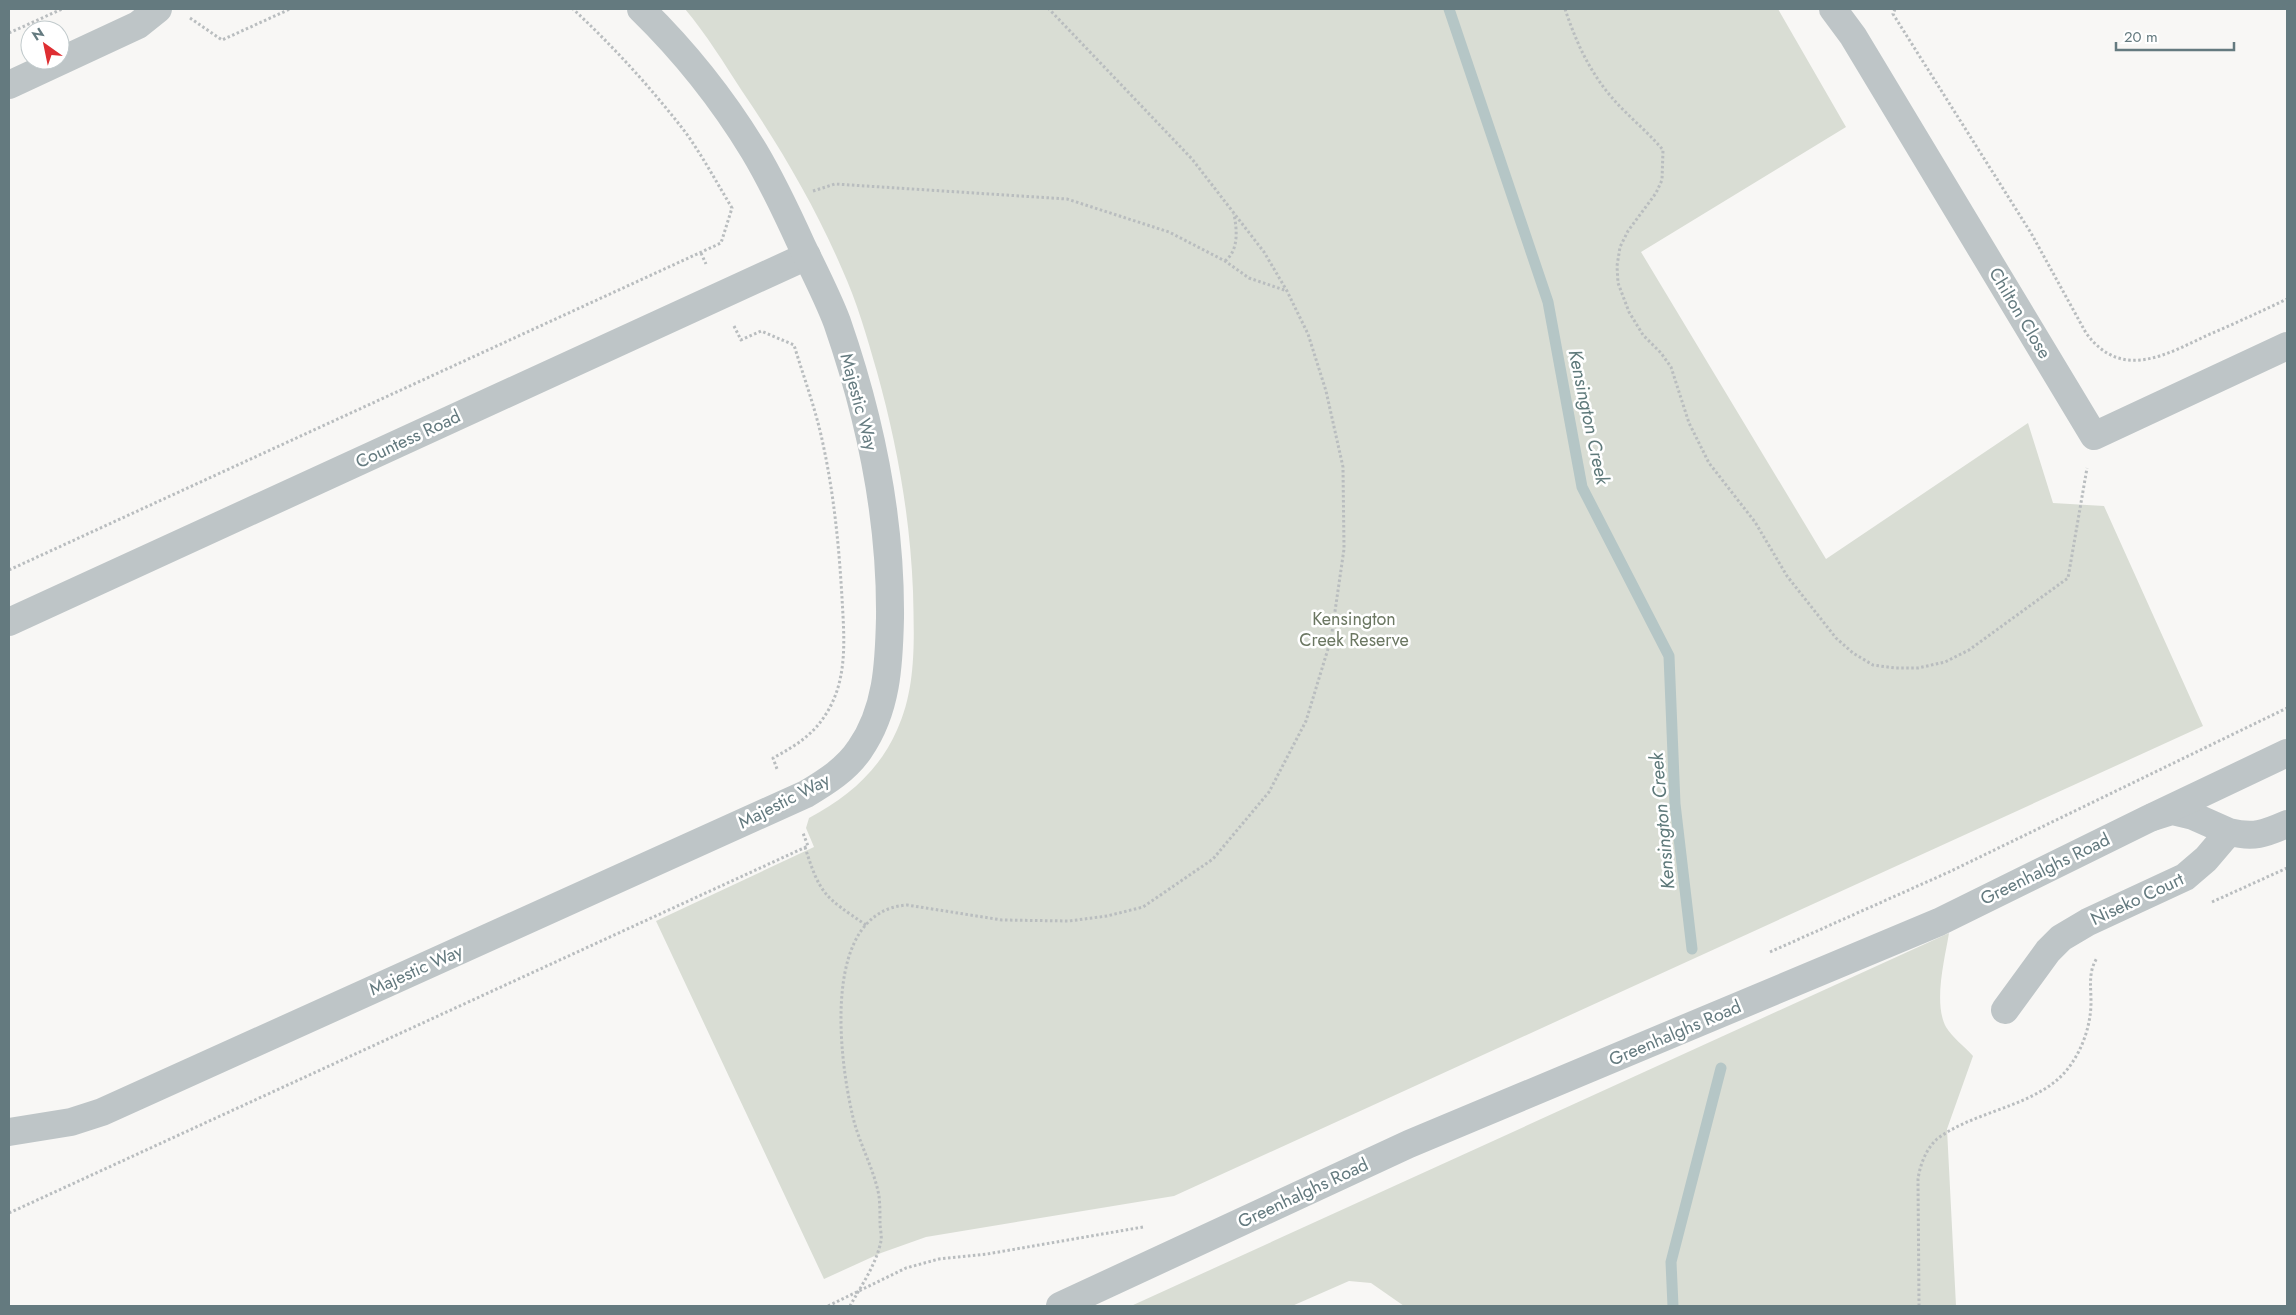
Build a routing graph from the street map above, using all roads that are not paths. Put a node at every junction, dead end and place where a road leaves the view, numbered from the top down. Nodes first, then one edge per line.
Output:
1 (158, 9) edge
2 (641, 9) edge
3 (1834, 9) edge
4 (9, 85) edge
5 (807, 256) junction
6 (2287, 346) edge
7 (9, 622) edge
8 (2287, 754) edge
9 (2148, 819) junction
10 (2287, 824) edge
11 (2229, 832) junction
12 (2006, 1010) dead end
13 (9, 1132) edge
14 (1060, 1306) edge

1 - 4 street
2 - 5 street, Majestic Way
3 - 6 street, Chilton Close
5 - 7 street, Countess Road
5 - 13 street, Majestic Way
8 - 9 street, Greenhalghs Road
9 - 11 street
9 - 14 street, Greenhalghs Road
10 - 11 street
11 - 12 street, Niseko Court

